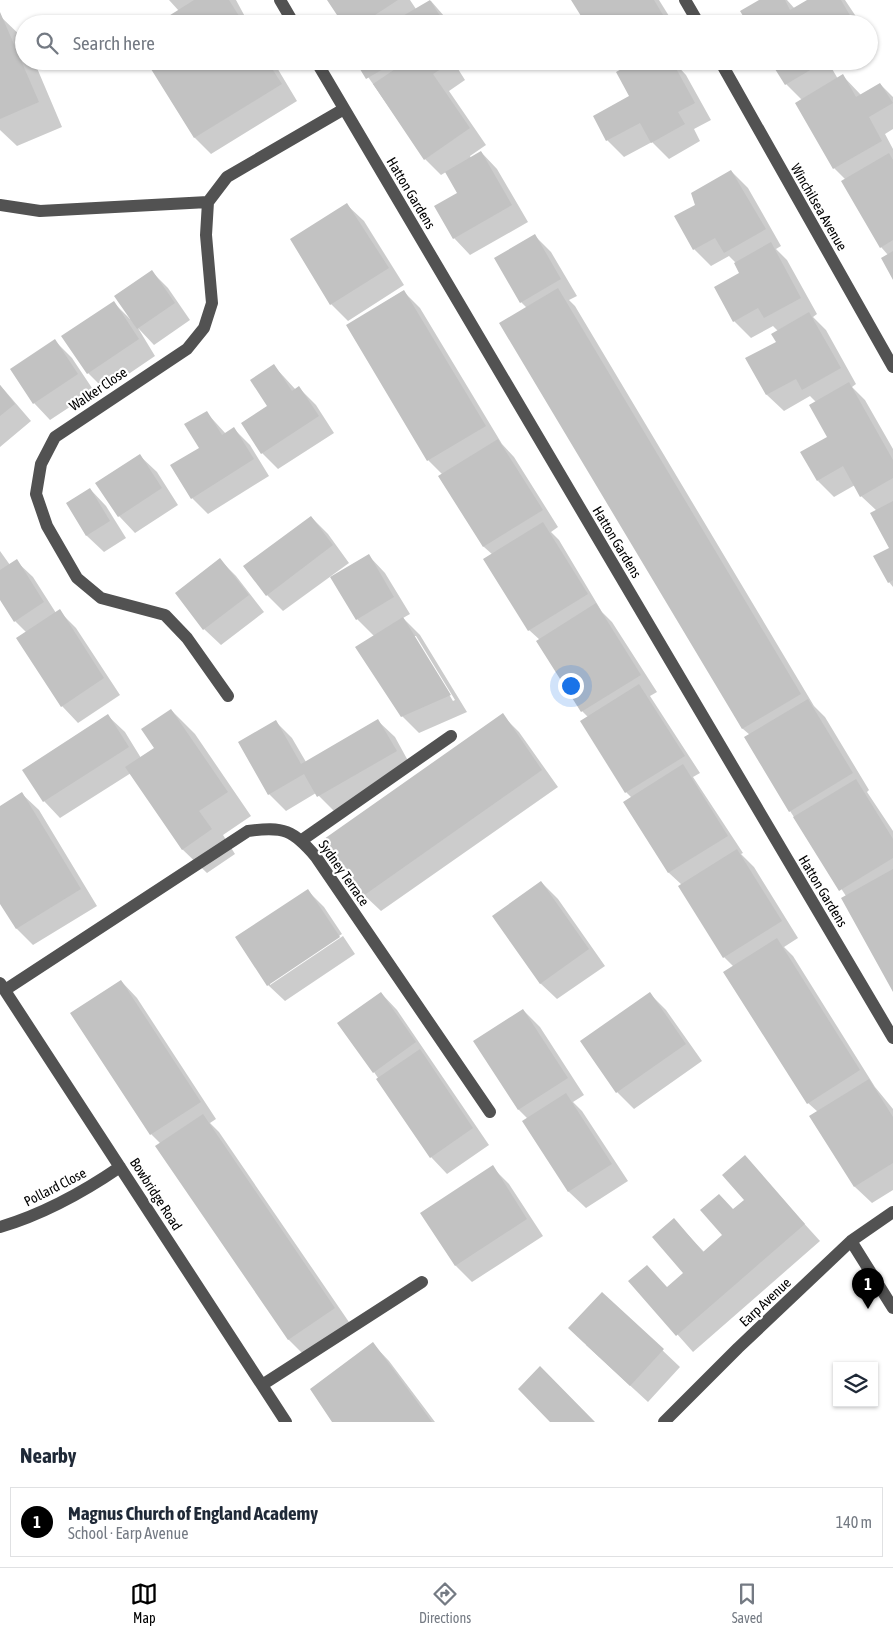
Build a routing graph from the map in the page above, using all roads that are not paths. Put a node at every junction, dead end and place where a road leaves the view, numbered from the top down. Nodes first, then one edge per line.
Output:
1 (280, 0) edge
2 (685, 0) edge
3 (289, 15) edge
4 (694, 15) edge
5 (321, 70) edge
6 (725, 70) edge
7 (344, 109) junction
8 (208, 202) junction
9 (0, 205) edge
10 (893, 367) edge
11 (228, 696) dead end
12 (451, 736) dead end
13 (302, 840) junction
14 (2, 986) edge
15 (893, 1038) edge
16 (490, 1112) dead end
17 (120, 1167) junction
18 (893, 1212) edge
19 (0, 1227) edge
20 (851, 1241) junction
21 (422, 1282) dead end
22 (893, 1308) edge
23 (262, 1385) junction
24 (286, 1422) edge
25 (664, 1422) edge

1 - 3 street
2 - 4 street
5 - 7 street, Hatton Gardens
6 - 10 street, Winchilsea Avenue
7 - 8 street
7 - 15 street, Hatton Gardens
8 - 9 street
8 - 11 street, Walker Close
12 - 13 street
13 - 14 street, Sydney Terrace
13 - 16 street, Sydney Terrace
14 - 17 street, Bowbridge Road
17 - 19 street, Pollard Close
17 - 23 street, Bowbridge Road
18 - 20 street, Earp Avenue
20 - 22 street
20 - 25 street, Earp Avenue
21 - 23 street
23 - 24 street, Bowbridge Road

